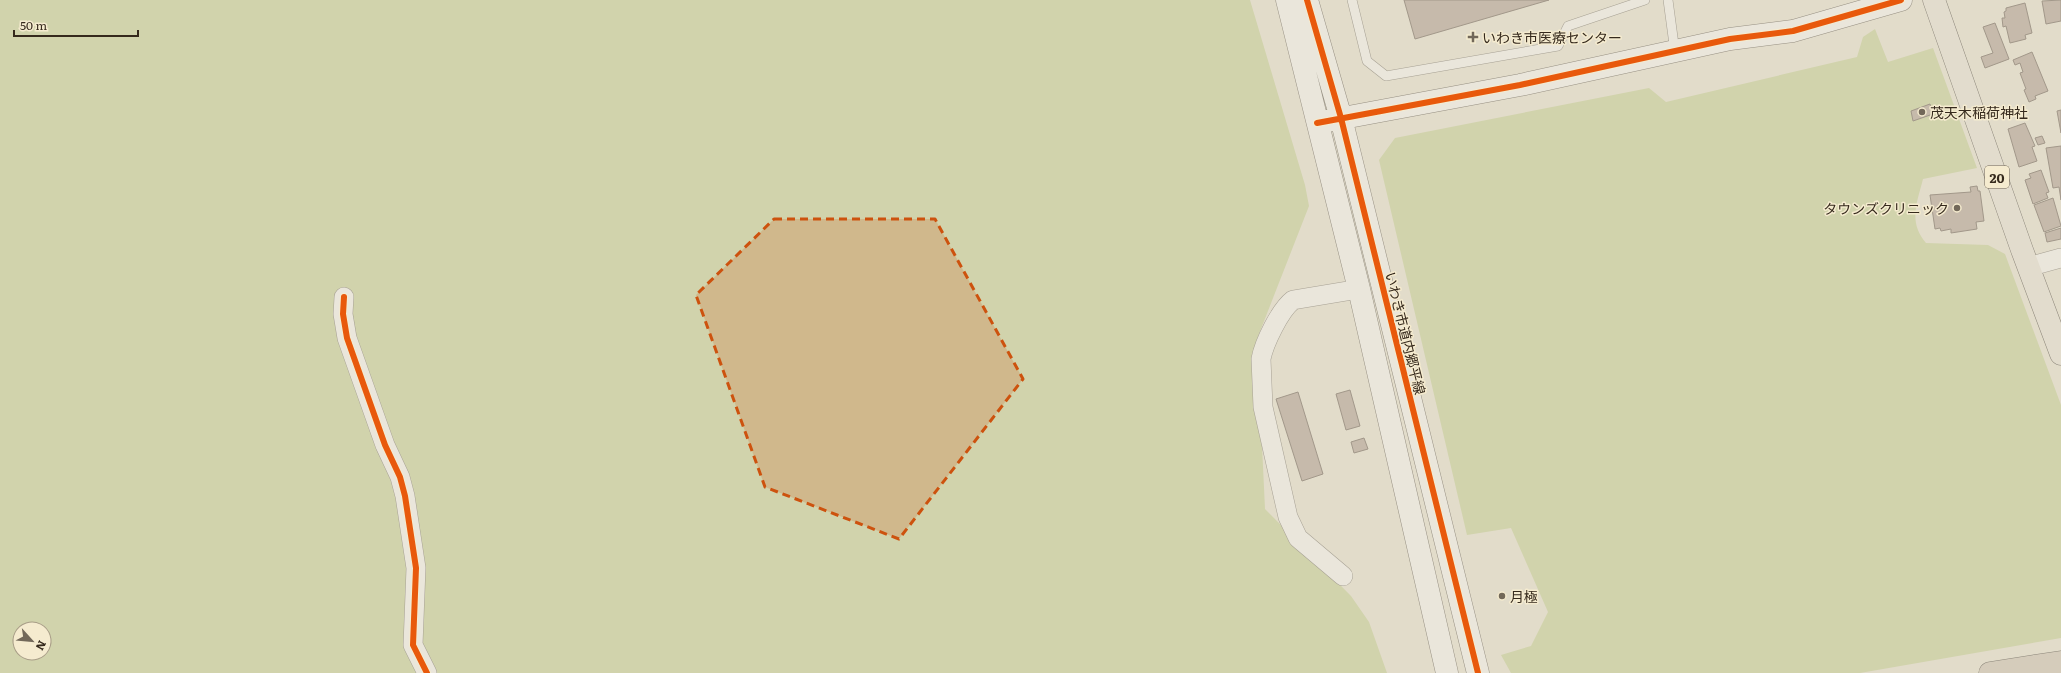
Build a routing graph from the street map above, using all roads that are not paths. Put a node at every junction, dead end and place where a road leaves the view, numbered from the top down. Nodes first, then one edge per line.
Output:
1 (1287, 0) edge
2 (1307, 0) edge
3 (1352, 0) edge
4 (1645, 0) edge
5 (1668, 0) edge
6 (1901, 0) edge
7 (1934, 0) edge
8 (1676, 53) junction
9 (1341, 118) junction
10 (1317, 123) junction
11 (2061, 258) edge
12 (2028, 267) junction
13 (1359, 289) junction
14 (344, 297) dead end
15 (2061, 354) edge
16 (1343, 576) dead end
17 (2061, 662) edge
18 (426, 673) edge
19 (1447, 673) edge
20 (1478, 673) edge
21 (1990, 673) edge
22 (2014, 673) edge

1 - 10 street
2 - 9 street, いわき市道内郷平線
3 - 4 lane
5 - 8 lane
6 - 8 street
7 - 12 main road, 20
8 - 9 street
9 - 10 street
9 - 20 street, いわき市道内郷平線
10 - 13 street
11 - 12 street
12 - 15 main road, 20
13 - 16 street
13 - 19 street
14 - 18 street
17 - 21 highway
17 - 22 highway

